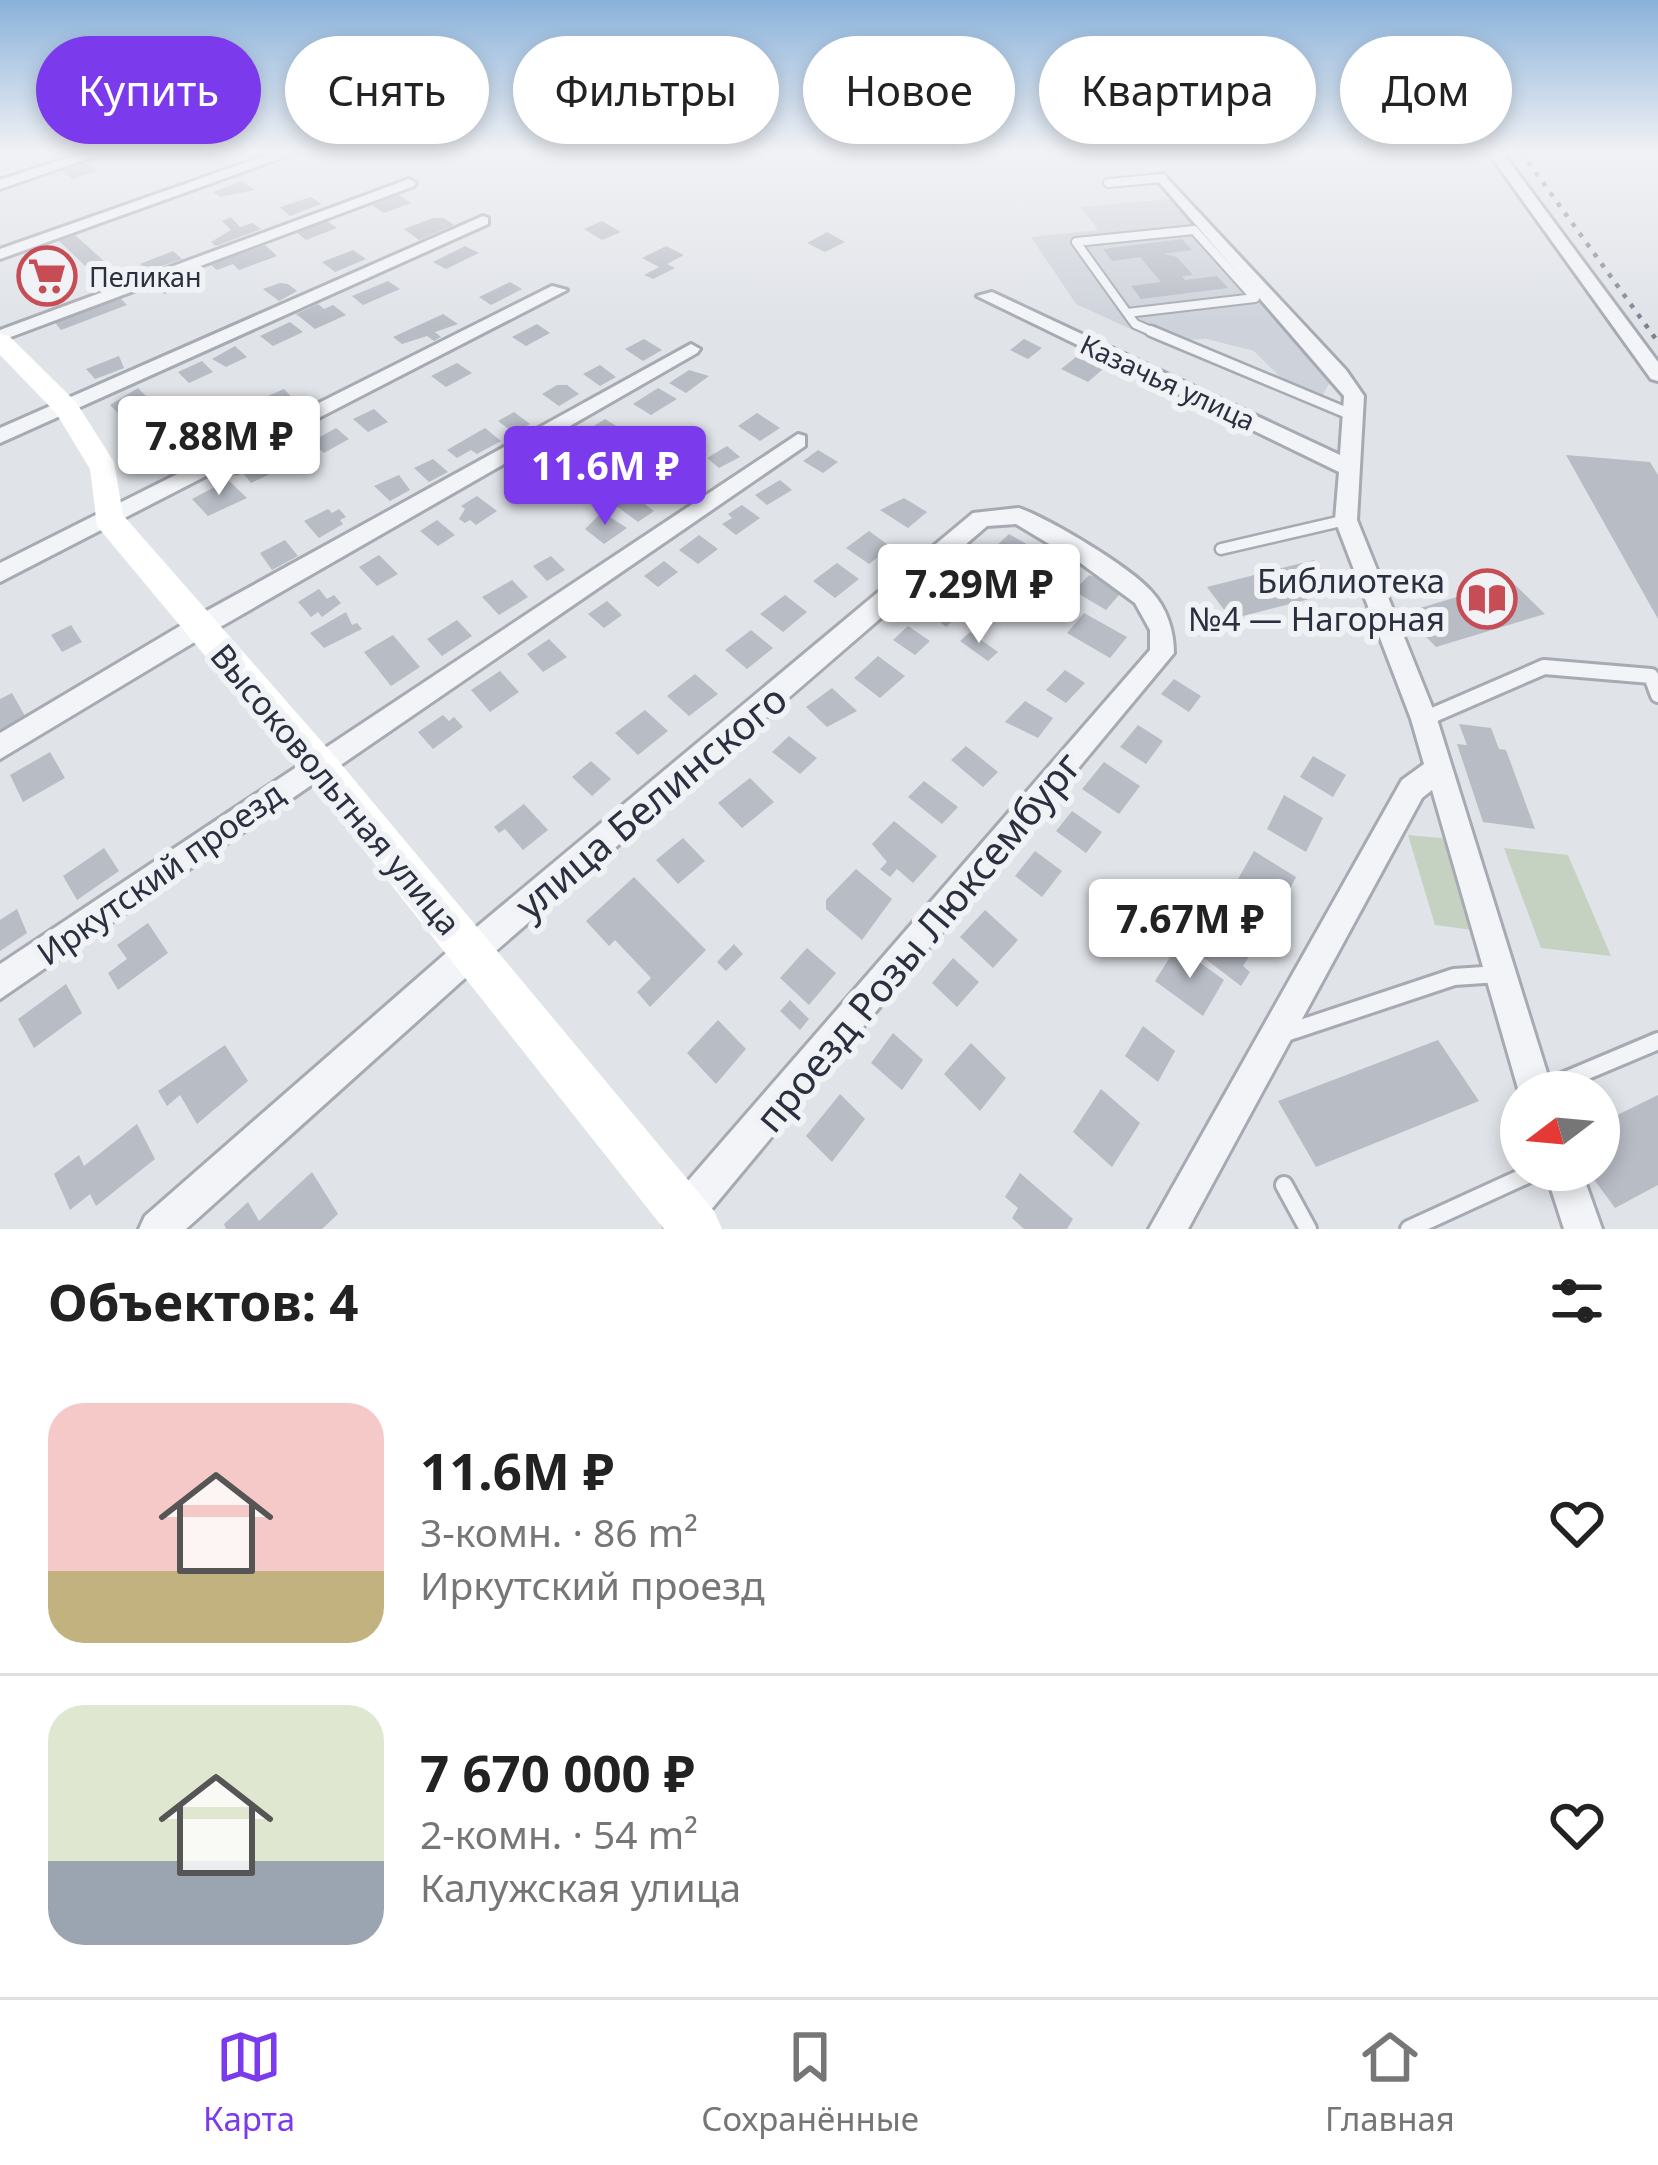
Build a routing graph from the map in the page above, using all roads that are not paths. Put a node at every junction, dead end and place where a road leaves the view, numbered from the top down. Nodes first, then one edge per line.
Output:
1 (132, 209) edge
2 (340, 209) edge
3 (1190, 209) edge
4 (1537, 209) edge
5 (483, 221) dead end
6 (0, 254) edge
7 (558, 290) dead end
8 (986, 296) dead end
9 (1126, 313) junction
10 (0, 339) edge
11 (691, 349) dead end
12 (1658, 375) edge
13 (66, 408) junction
14 (1352, 415) junction
15 (0, 436) edge
16 (798, 441) dead end
17 (1349, 468) junction
18 (108, 518) junction
19 (982, 519) joint
20 (1346, 520) junction
21 (1221, 548) dead end
22 (0, 573) edge
23 (199, 626) junction
24 (1658, 694) edge
25 (1424, 719) junction
26 (0, 747) edge
27 (317, 764) junction
28 (1438, 769) junction
29 (472, 951) junction
30 (1500, 974) junction
31 (0, 983) edge
32 (1278, 1036) junction
33 (1658, 1041) edge
34 (1530, 1071) edge
35 (1587, 1071) edge
36 (1284, 1185) dead end
37 (1500, 1187) edge
38 (1570, 1191) edge
39 (684, 1224) edge
40 (158, 1229) edge
41 (1168, 1229) edge
42 (1308, 1229) edge
43 (1409, 1229) edge
44 (1583, 1229) edge

1 - 6 street
2 - 10 street
3 - 14 street
4 - 12 street
5 - 13 street
7 - 18 street
8 - 17 street, Казачья улица
9 - 9 lane
9 - 14 lane
10 - 13 street
11 - 23 street
13 - 15 street
13 - 18 street
14 - 17 street
16 - 27 street, Иркутский проезд
17 - 20 street
18 - 22 street
18 - 23 street, Высоковольтная улица
19 - 29 street, улица Белинского
19 - 39 street, проезд Розы Люксембург
20 - 21 lane
20 - 25 street
23 - 26 street
23 - 27 street, Высоковольтная улица
24 - 25 lane
25 - 28 street
27 - 29 street, Высоковольтная улица
27 - 31 street, Иркутский проезд
28 - 30 street
28 - 32 street
29 - 39 street, Высоковольтная улица
29 - 40 street, улица Белинского
30 - 32 lane
30 - 34 street
32 - 41 street
33 - 35 lane
36 - 42 lane
37 - 43 lane
38 - 44 street

